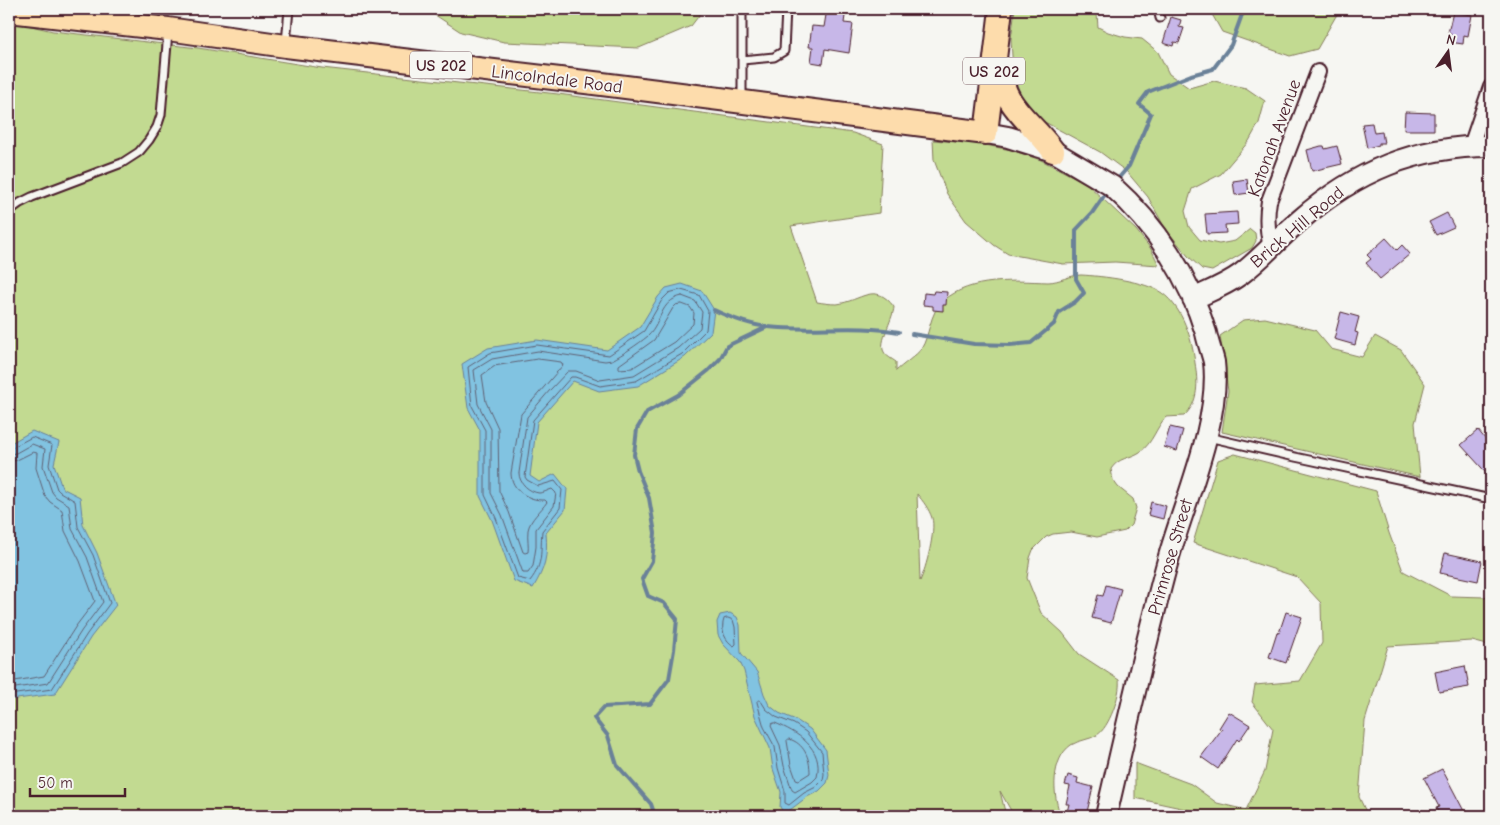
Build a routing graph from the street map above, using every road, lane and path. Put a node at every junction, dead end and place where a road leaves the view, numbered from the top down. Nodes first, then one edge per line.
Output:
1 (289, 9) edge
2 (742, 9) edge
3 (786, 9) edge
4 (1001, 9) edge
5 (1158, 9) edge
6 (9, 11) edge
7 (1160, 18) dead end
8 (168, 29) junction
9 (997, 44) junction
10 (286, 46) junction
11 (742, 60) junction
12 (1318, 72) dead end
13 (1491, 87) edge
14 (742, 103) junction
15 (986, 133) junction
16 (1471, 146) junction
17 (1491, 146) edge
18 (1053, 150) junction
19 (9, 211) edge
20 (1271, 248) junction
21 (1193, 299) junction
22 (1206, 436) junction
23 (1491, 499) edge
24 (1106, 816) edge

1 - 10 lane
2 - 11 lane
3 - 11 lane
4 - 9 main road, US 202
5 - 7 lane
6 - 8 main road, Lincolndale Road / US 202
8 - 10 main road, Lincolndale Road / US 202
8 - 19 lane
9 - 15 main road, US 202
9 - 18 main road
10 - 14 main road, Lincolndale Road / US 202
11 - 14 lane
12 - 20 street, Katonah Avenue
13 - 16 street
14 - 15 main road, Lincolndale Road / US 202
15 - 18 main road, Primrose Street
16 - 17 main road, Brick Hill Road
16 - 20 main road, Brick Hill Road
18 - 21 main road, Primrose Street
20 - 21 main road, Brick Hill Road
21 - 22 main road, Primrose Street
22 - 23 lane
22 - 24 main road, Primrose Street

